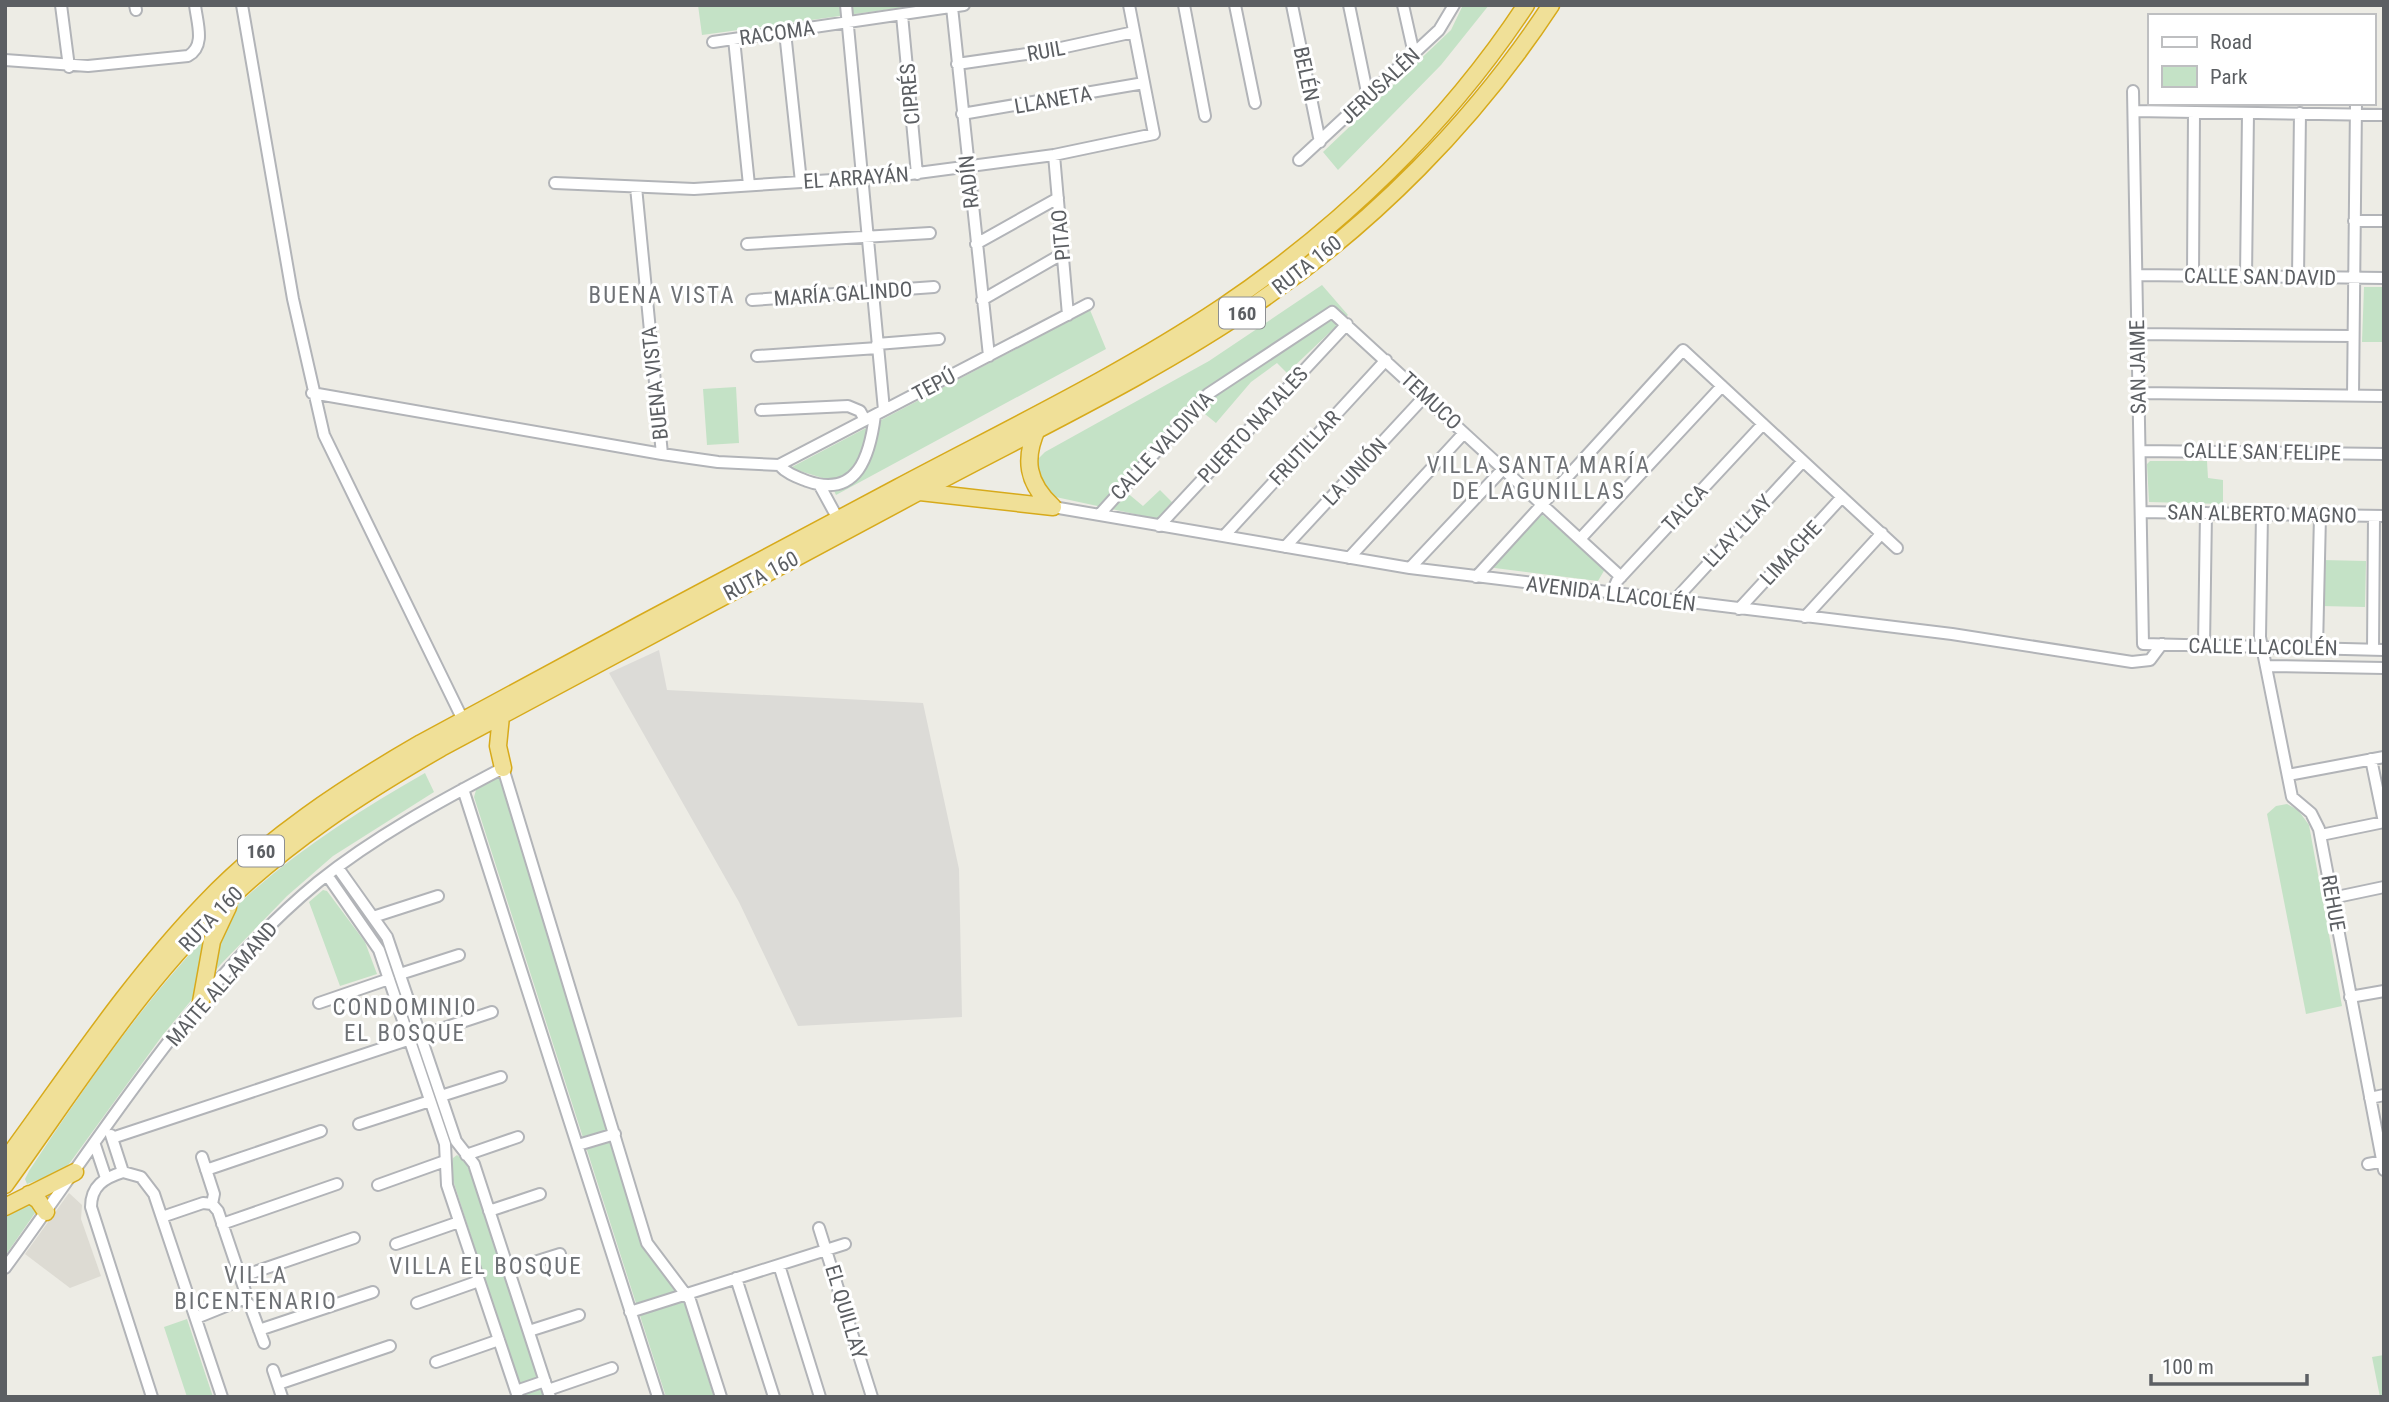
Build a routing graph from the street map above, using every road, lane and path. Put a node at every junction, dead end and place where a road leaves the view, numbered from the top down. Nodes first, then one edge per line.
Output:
1 (61, 5) edge
2 (195, 5) edge
3 (242, 5) edge
4 (846, 5) edge
5 (1129, 5) edge
6 (1184, 5) edge
7 (1236, 5) edge
8 (1292, 5) edge
9 (1349, 5) edge
10 (1403, 5) edge
11 (1454, 5) edge
12 (1526, 5) edge
13 (1551, 5) edge
14 (958, 6) edge
15 (902, 15) junction
16 (847, 23) junction
17 (785, 32) junction
18 (1134, 32) junction
19 (734, 39) junction
20 (713, 42) dead end
21 (1414, 54) junction
22 (5, 60) edge
23 (957, 64) junction
24 (69, 66) junction
25 (1144, 83) junction
26 (2133, 91) dead end
27 (1368, 97) junction
28 (1255, 103) dead end
29 (2356, 109) edge
30 (2134, 111) junction
31 (2193, 112) junction
32 (2248, 113) junction
33 (2300, 113) junction
34 (962, 114) junction
35 (2384, 115) edge
36 (1205, 116) dead end
37 (1320, 142) junction
38 (1054, 155) junction
39 (1299, 160) dead end
40 (967, 167) junction
41 (917, 174) junction
42 (861, 177) junction
43 (800, 182) junction
44 (555, 183) dead end
45 (749, 185) junction
46 (636, 187) junction
47 (1058, 198) junction
48 (2354, 221) junction
49 (2384, 221) edge
50 (930, 233) dead end
51 (867, 237) junction
52 (747, 244) dead end
53 (976, 244) junction
54 (1062, 254) junction
55 (2137, 275) junction
56 (2193, 276) junction
57 (2246, 277) junction
58 (2298, 277) junction
59 (2354, 278) junction
60 (2384, 278) edge
61 (934, 287) dead end
62 (872, 292) junction
63 (752, 300) dead end
64 (982, 300) junction
65 (1088, 304) dead end
66 (1332, 312) joint
67 (1068, 315) junction
68 (1347, 324) junction
69 (2137, 334) junction
70 (2353, 336) junction
71 (939, 339) dead end
72 (877, 346) junction
73 (757, 356) dead end
74 (989, 356) junction
75 (1386, 360) junction
76 (1721, 386) junction
77 (312, 393) junction
78 (2138, 393) junction
79 (1424, 396) junction
80 (2353, 396) junction
81 (2384, 396) edge
82 (761, 410) dead end
83 (875, 415) junction
84 (1763, 424) junction
85 (1038, 427) junction
86 (1464, 433) junction
87 (2140, 451) junction
88 (662, 454) junction
89 (2384, 454) edge
90 (1803, 461) junction
91 (779, 466) junction
92 (1503, 469) junction
93 (820, 486) junction
94 (918, 492) junction
95 (1842, 497) junction
96 (1542, 504) junction
97 (1053, 507) junction
98 (2141, 512) junction
99 (2206, 513) junction
100 (1100, 514) junction
101 (2262, 514) junction
102 (2320, 515) junction
103 (2379, 516) edge
104 (838, 519) junction
105 (1160, 526) junction
106 (1882, 533) junction
107 (1223, 536) junction
108 (1580, 539) junction
109 (1285, 547) junction
110 (1897, 548) dead end
111 (1349, 558) junction
112 (1410, 568) junction
113 (1476, 577) junction
114 (1621, 577) junction
115 (1611, 594) junction
116 (1673, 602) junction
117 (1739, 609) junction
118 (1805, 617) junction
119 (2143, 644) joint
120 (2162, 644) junction
121 (2204, 646) junction
122 (2263, 647) junction
123 (2318, 648) junction
124 (2379, 650) edge
125 (2267, 666) junction
126 (2384, 668) edge
127 (501, 716) junction
128 (463, 720) junction
129 (2384, 757) edge
130 (2371, 759) junction
131 (503, 768) junction
132 (2288, 775) junction
133 (463, 789) junction
134 (2384, 822) edge
135 (2320, 835) junction
136 (338, 868) junction
137 (327, 875) junction
138 (2384, 887) edge
139 (239, 890) junction
140 (438, 895) dead end
141 (2332, 898) junction
142 (373, 917) junction
143 (459, 955) dead end
144 (400, 974) junction
145 (389, 979) junction
146 (2384, 991) edge
147 (2350, 997) junction
148 (201, 1002) junction
149 (319, 1003) dead end
150 (492, 1012) dead end
151 (421, 1035) junction
152 (409, 1040) junction
153 (501, 1077) dead end
154 (2384, 1095) edge
155 (441, 1096) junction
156 (2370, 1098) junction
157 (430, 1101) junction
158 (359, 1124) dead end
159 (108, 1127) junction
160 (321, 1131) dead end
161 (615, 1134) junction
162 (518, 1137) dead end
163 (112, 1138) junction
164 (95, 1145) junction
165 (578, 1145) junction
166 (463, 1152) junction
167 (202, 1157) dead end
168 (445, 1157) junction
169 (5, 1161) edge
170 (2368, 1164) dead end
171 (2383, 1164) edge
172 (206, 1170) junction
173 (75, 1172) junction
174 (122, 1172) junction
175 (106, 1178) junction
176 (337, 1184) dead end
177 (5, 1185) edge
178 (378, 1185) dead end
179 (29, 1194) junction
180 (540, 1194) dead end
181 (212, 1204) junction
182 (5, 1207) edge
183 (489, 1211) junction
184 (46, 1212) junction
185 (162, 1217) junction
186 (459, 1222) junction
187 (222, 1224) junction
188 (819, 1228) dead end
189 (354, 1238) dead end
190 (396, 1244) dead end
191 (845, 1244) dead end
192 (826, 1250) junction
193 (560, 1254) dead end
194 (779, 1265) junction
195 (5, 1268) edge
196 (509, 1270) junction
197 (240, 1277) junction
198 (736, 1278) junction
199 (479, 1281) junction
200 (373, 1292) dead end
201 (687, 1294) junction
202 (243, 1299) junction
203 (417, 1303) dead end
204 (630, 1312) junction
205 (579, 1315) dead end
206 (196, 1318) junction
207 (259, 1330) junction
208 (529, 1331) junction
209 (499, 1340) junction
210 (264, 1343) dead end
211 (390, 1346) dead end
212 (436, 1362) dead end
213 (612, 1368) dead end
214 (273, 1370) dead end
215 (278, 1384) junction
216 (548, 1389) edge
217 (517, 1394) edge
218 (152, 1397) edge
219 (222, 1397) edge
220 (282, 1397) edge
221 (658, 1397) edge
222 (722, 1397) edge
223 (774, 1397) edge
224 (820, 1397) edge
225 (872, 1397) edge

1 - 24 street
2 - 24 street
3 - 77 street
4 - 16 street
5 - 18 street
6 - 36 street
7 - 28 street
8 - 37 street, BELÉN
9 - 27 street
10 - 21 street
11 - 21 street, JERUSALÉN
12 - 104 highway, RUTA 160 / 160
13 - 85 highway, RUTA 160 / 160
14 - 15 street, RACOMA
14 - 23 street, RADÍN
15 - 16 street, RACOMA
15 - 41 street, CIPRÉS
16 - 17 street, RACOMA
16 - 42 street
17 - 19 street, RACOMA
17 - 43 street
18 - 23 street, RUIL
18 - 25 street
19 - 20 street, RACOMA
19 - 45 street
21 - 27 street, JERUSALÉN
22 - 24 street
23 - 34 street, RADÍN
25 - 34 street, LLANETA
25 - 38 street, EL ARRAYÁN
26 - 30 street, SAN JAIME
27 - 37 street, JERUSALÉN
29 - 33 street
29 - 35 street
29 - 48 street
30 - 31 street
30 - 55 street, SAN JAIME
31 - 32 street
31 - 56 street
32 - 33 street
32 - 57 street
33 - 58 street
34 - 40 street, RADÍN
37 - 39 street, JERUSALÉN
38 - 40 street, EL ARRAYÁN
38 - 47 street, PITAO
40 - 41 street, EL ARRAYÁN
40 - 53 street, RADÍN
41 - 42 street, EL ARRAYÁN
42 - 43 street, EL ARRAYÁN
42 - 51 street
43 - 45 street, EL ARRAYÁN
44 - 46 street, EL ARRAYÁN
45 - 46 street, EL ARRAYÁN
46 - 88 street, BUENA VISTA
47 - 53 street
47 - 54 street, PITAO
48 - 49 street
48 - 59 street
50 - 51 street
51 - 52 street
51 - 62 street
53 - 64 street, RADÍN
54 - 64 street
54 - 67 street, PITAO
55 - 56 street, CALLE SAN DAVID
55 - 69 street, SAN JAIME
56 - 57 street, CALLE SAN DAVID
57 - 58 street, CALLE SAN DAVID
58 - 59 street, CALLE SAN DAVID
59 - 60 street, CALLE SAN DAVID
59 - 70 street
61 - 62 street, MARÍA GALINDO
62 - 63 street, MARÍA GALINDO
62 - 72 street
64 - 74 street, RADÍN
65 - 67 street, TEPÚ
66 - 68 street, TEMUCO
66 - 100 street, CALLE VALDIVIA
67 - 74 street, TEPÚ
68 - 75 street, TEMUCO
68 - 105 street, PUERTO NATALES
69 - 70 street
69 - 78 street, SAN JAIME
70 - 80 street
71 - 72 street
72 - 73 street
72 - 83 street
74 - 83 street, TEPÚ
75 - 79 street, TEMUCO
75 - 107 street, FRUTILLAR
76 - 84 street
76 - 96 street
76 - 108 street
77 - 88 street
77 - 128 street
78 - 80 street
78 - 87 street, SAN JAIME
79 - 86 street, TEMUCO
79 - 109 street, LA UNIÓN
80 - 81 street
82 - 83 street
83 - 91 street, TEPÚ
83 - 93 street
84 - 90 street
84 - 114 street, TALCA
85 - 94 highway, RUTA 160 / 160
85 - 97 highway
86 - 92 street, TEMUCO
86 - 111 street
87 - 89 street, CALLE SAN FELIPE
87 - 98 street, SAN JAIME
88 - 91 street
90 - 95 street
90 - 116 street, LLAY LLAY
91 - 93 street
92 - 96 street, TEMUCO
92 - 112 street
93 - 104 street
94 - 97 highway
94 - 127 highway, RUTA 160 / 160
95 - 106 street
95 - 117 street, LIMACHE
96 - 108 street, TEMUCO
96 - 113 street
97 - 100 street, AVENIDA LLACOLÉN
98 - 99 street, SAN ALBERTO MAGNO
98 - 119 street, SAN JAIME
99 - 101 street, SAN ALBERTO MAGNO
99 - 121 street
100 - 105 street, AVENIDA LLACOLÉN
101 - 102 street, SAN ALBERTO MAGNO
101 - 122 street, REHUE
102 - 103 street, SAN ALBERTO MAGNO
102 - 123 street
103 - 124 street
104 - 128 highway, RUTA 160 / 160
105 - 107 street, AVENIDA LLACOLÉN
106 - 110 street
106 - 118 street
107 - 109 street, AVENIDA LLACOLÉN
108 - 114 street, TEMUCO
109 - 111 street, AVENIDA LLACOLÉN
111 - 112 street, AVENIDA LLACOLÉN
112 - 113 street, AVENIDA LLACOLÉN
113 - 115 street, AVENIDA LLACOLÉN
114 - 115 street, TALCA
115 - 116 street, AVENIDA LLACOLÉN
116 - 117 street, AVENIDA LLACOLÉN
117 - 118 street, AVENIDA LLACOLÉN
118 - 120 street, AVENIDA LLACOLÉN
119 - 120 street, CALLE LLACOLÉN
120 - 121 street, CALLE LLACOLÉN
121 - 122 street, CALLE LLACOLÉN
122 - 123 street, CALLE LLACOLÉN
122 - 125 street, REHUE
123 - 124 street, CALLE LLACOLÉN
125 - 126 street, CALLE LLACOLÉN
125 - 132 street, REHUE
127 - 131 highway
127 - 139 highway, RUTA 160 / 160
128 - 169 highway, RUTA 160 / 160
129 - 130 street
130 - 132 street
130 - 134 street
131 - 133 street, MAITE ALLAMAND
131 - 161 street
132 - 135 street, REHUE
133 - 136 street, MAITE ALLAMAND
133 - 165 street
134 - 135 street
135 - 141 street, REHUE
136 - 137 street, MAITE ALLAMAND
136 - 142 street
137 - 145 street
137 - 148 street, MAITE ALLAMAND
138 - 141 street
139 - 148 highway
139 - 177 highway, RUTA 160 / 160
140 - 142 street
141 - 147 street, REHUE
142 - 144 street
143 - 144 street
144 - 151 street
145 - 149 street
145 - 152 street
146 - 147 street
147 - 156 street, REHUE
148 - 159 street, MAITE ALLAMAND
150 - 151 street
151 - 152 street
151 - 155 street
152 - 157 street
152 - 163 street
153 - 155 street
154 - 156 street
155 - 166 street
156 - 171 street, REHUE
157 - 158 street
157 - 168 street
159 - 163 street
159 - 164 street, MAITE ALLAMAND
160 - 172 street
161 - 165 street
161 - 201 street
162 - 166 street
163 - 174 street
164 - 173 street, MAITE ALLAMAND
164 - 175 street
165 - 204 street
166 - 168 street
166 - 183 street
167 - 172 street
168 - 178 street
168 - 186 street
170 - 171 street
172 - 181 street
173 - 179 highway
173 - 184 street, MAITE ALLAMAND
174 - 175 street
174 - 185 street
175 - 218 street
176 - 187 street
179 - 182 highway
179 - 184 highway
180 - 183 street
181 - 185 street
181 - 187 street
183 - 196 street
184 - 195 street, MAITE ALLAMAND
185 - 206 street
186 - 190 street
186 - 199 street
187 - 197 street
188 - 192 street, EL QUILLAY
189 - 197 street
191 - 192 street
192 - 194 street
192 - 225 street, EL QUILLAY
193 - 196 street
194 - 198 street
194 - 224 street
196 - 208 street
197 - 202 street
198 - 201 street
198 - 223 street
199 - 203 street
199 - 209 street
200 - 207 street
201 - 204 street
201 - 222 street
202 - 206 street
202 - 207 street
204 - 221 street
205 - 208 street
206 - 219 street
207 - 210 street
208 - 216 street
209 - 212 street
209 - 217 street
211 - 215 street
213 - 216 street
214 - 215 street
215 - 220 street
216 - 217 street

